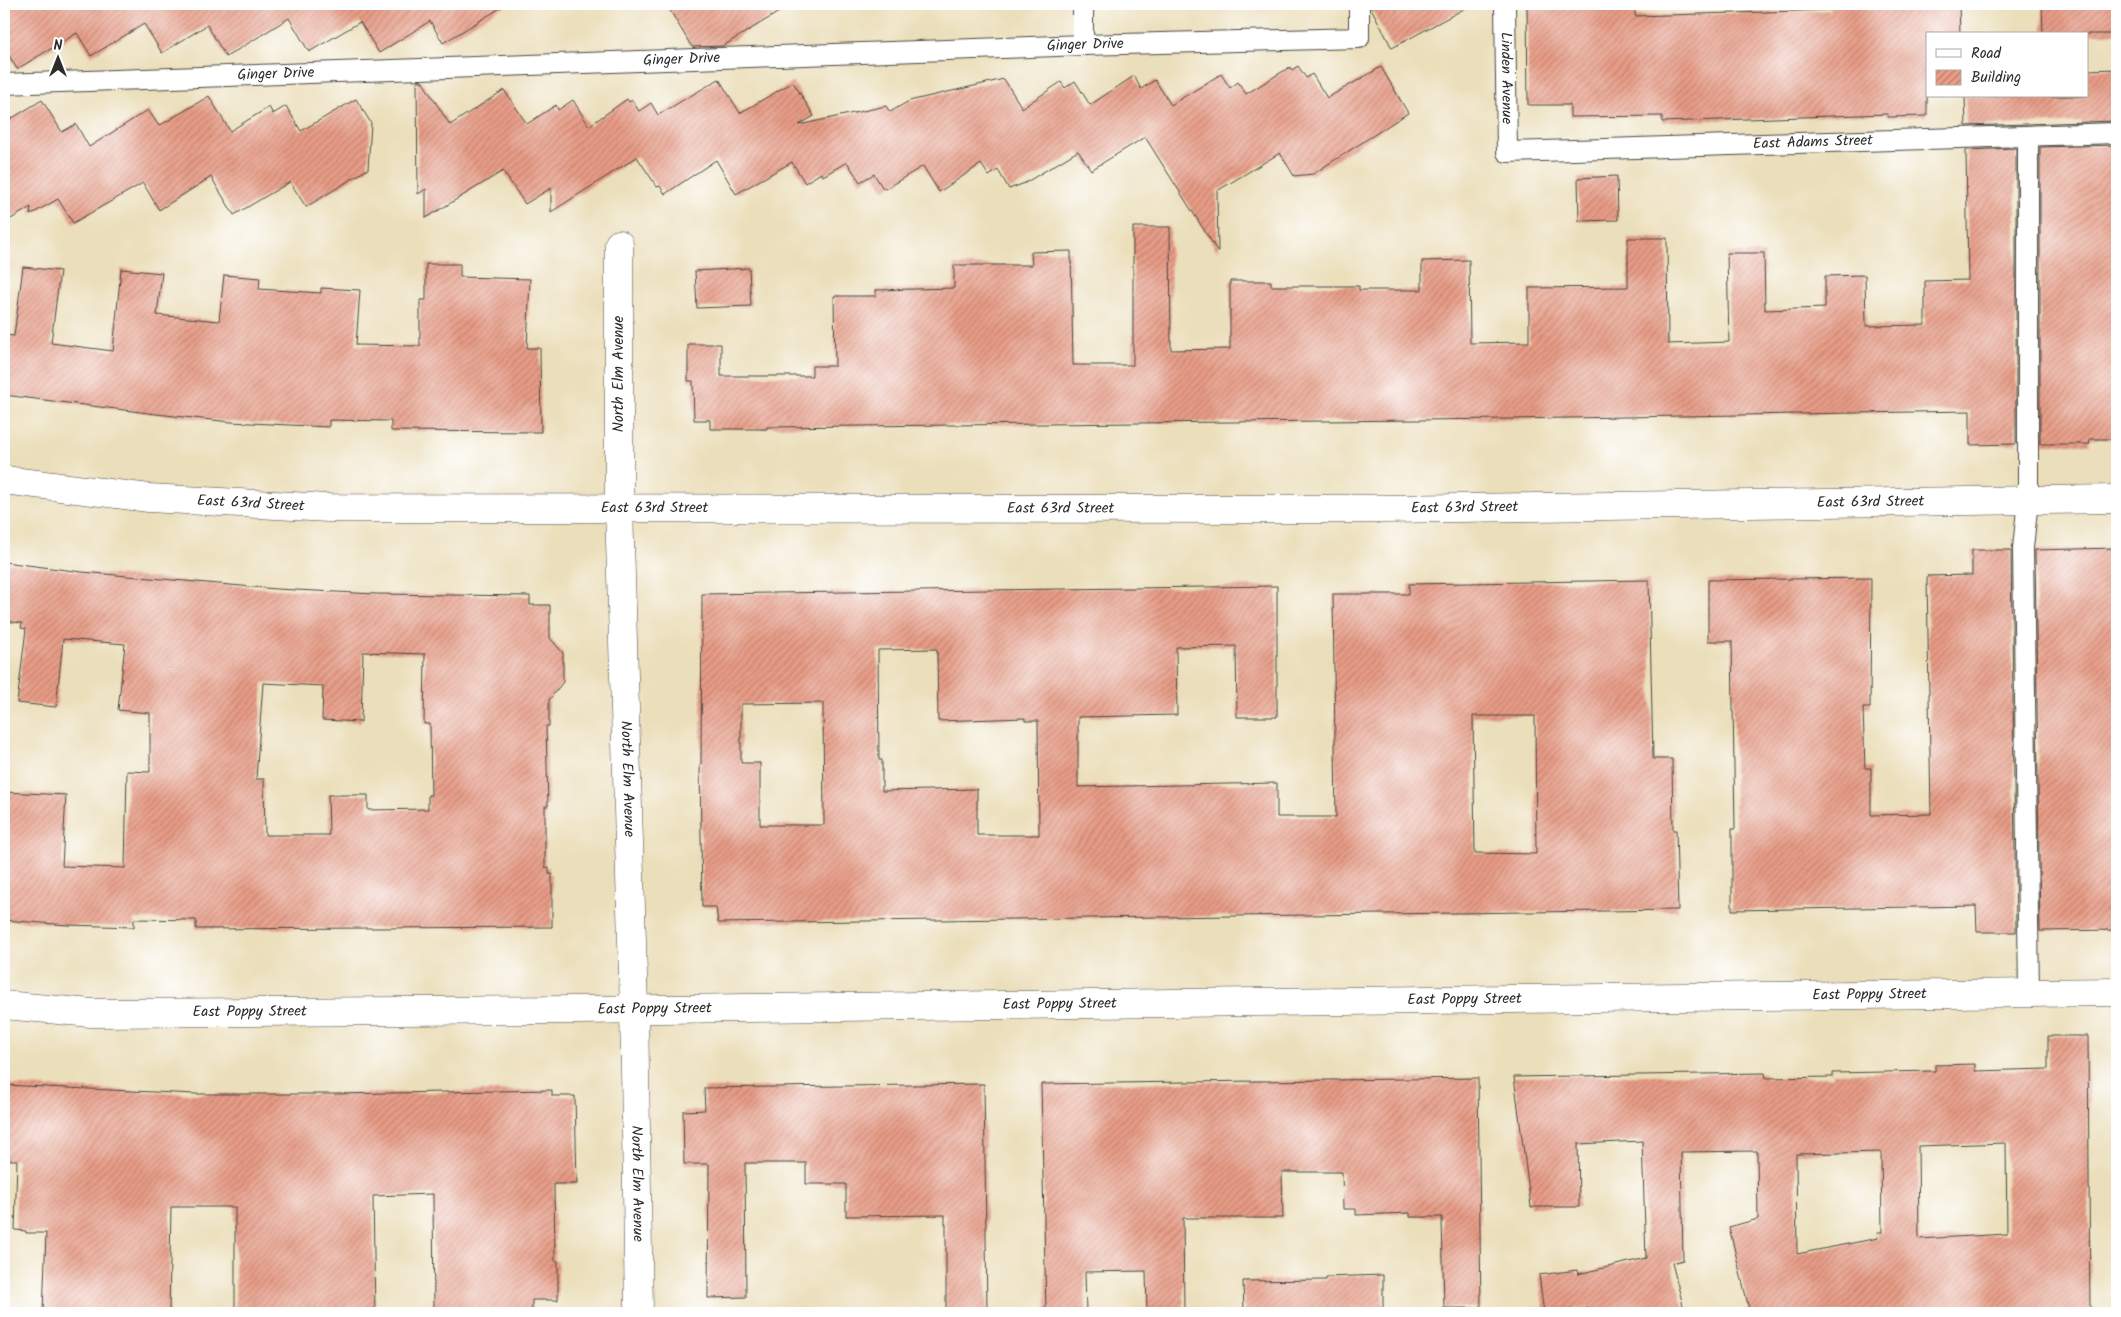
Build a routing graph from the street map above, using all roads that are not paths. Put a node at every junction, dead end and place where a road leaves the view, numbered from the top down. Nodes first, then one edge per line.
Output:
1 (1083, 4) edge
2 (1359, 4) edge
3 (1505, 4) edge
4 (1083, 45) junction
5 (4, 84) edge
6 (2117, 133) edge
7 (2028, 136) junction
8 (1507, 152) joint
9 (618, 244) dead end
10 (4, 480) edge
11 (2117, 498) edge
12 (2028, 500) junction
13 (619, 508) junction
14 (2117, 992) edge
15 (2029, 993) junction
16 (4, 1005) edge
17 (634, 1009) junction
18 (638, 1313) edge

1 - 4 lane
2 - 4 lane, Ginger Drive
3 - 8 lane, Linden Avenue
4 - 5 lane, Ginger Drive
6 - 7 lane, East Adams Street
7 - 8 lane, East Adams Street
7 - 12 lane
9 - 13 street, North Elm Avenue
10 - 13 street, East 63rd Street
11 - 12 street, East 63rd Street
12 - 13 street, East 63rd Street
12 - 15 lane
13 - 17 street, North Elm Avenue
14 - 15 street, East Poppy Street
15 - 17 street, East Poppy Street
16 - 17 street, East Poppy Street
17 - 18 street, North Elm Avenue

